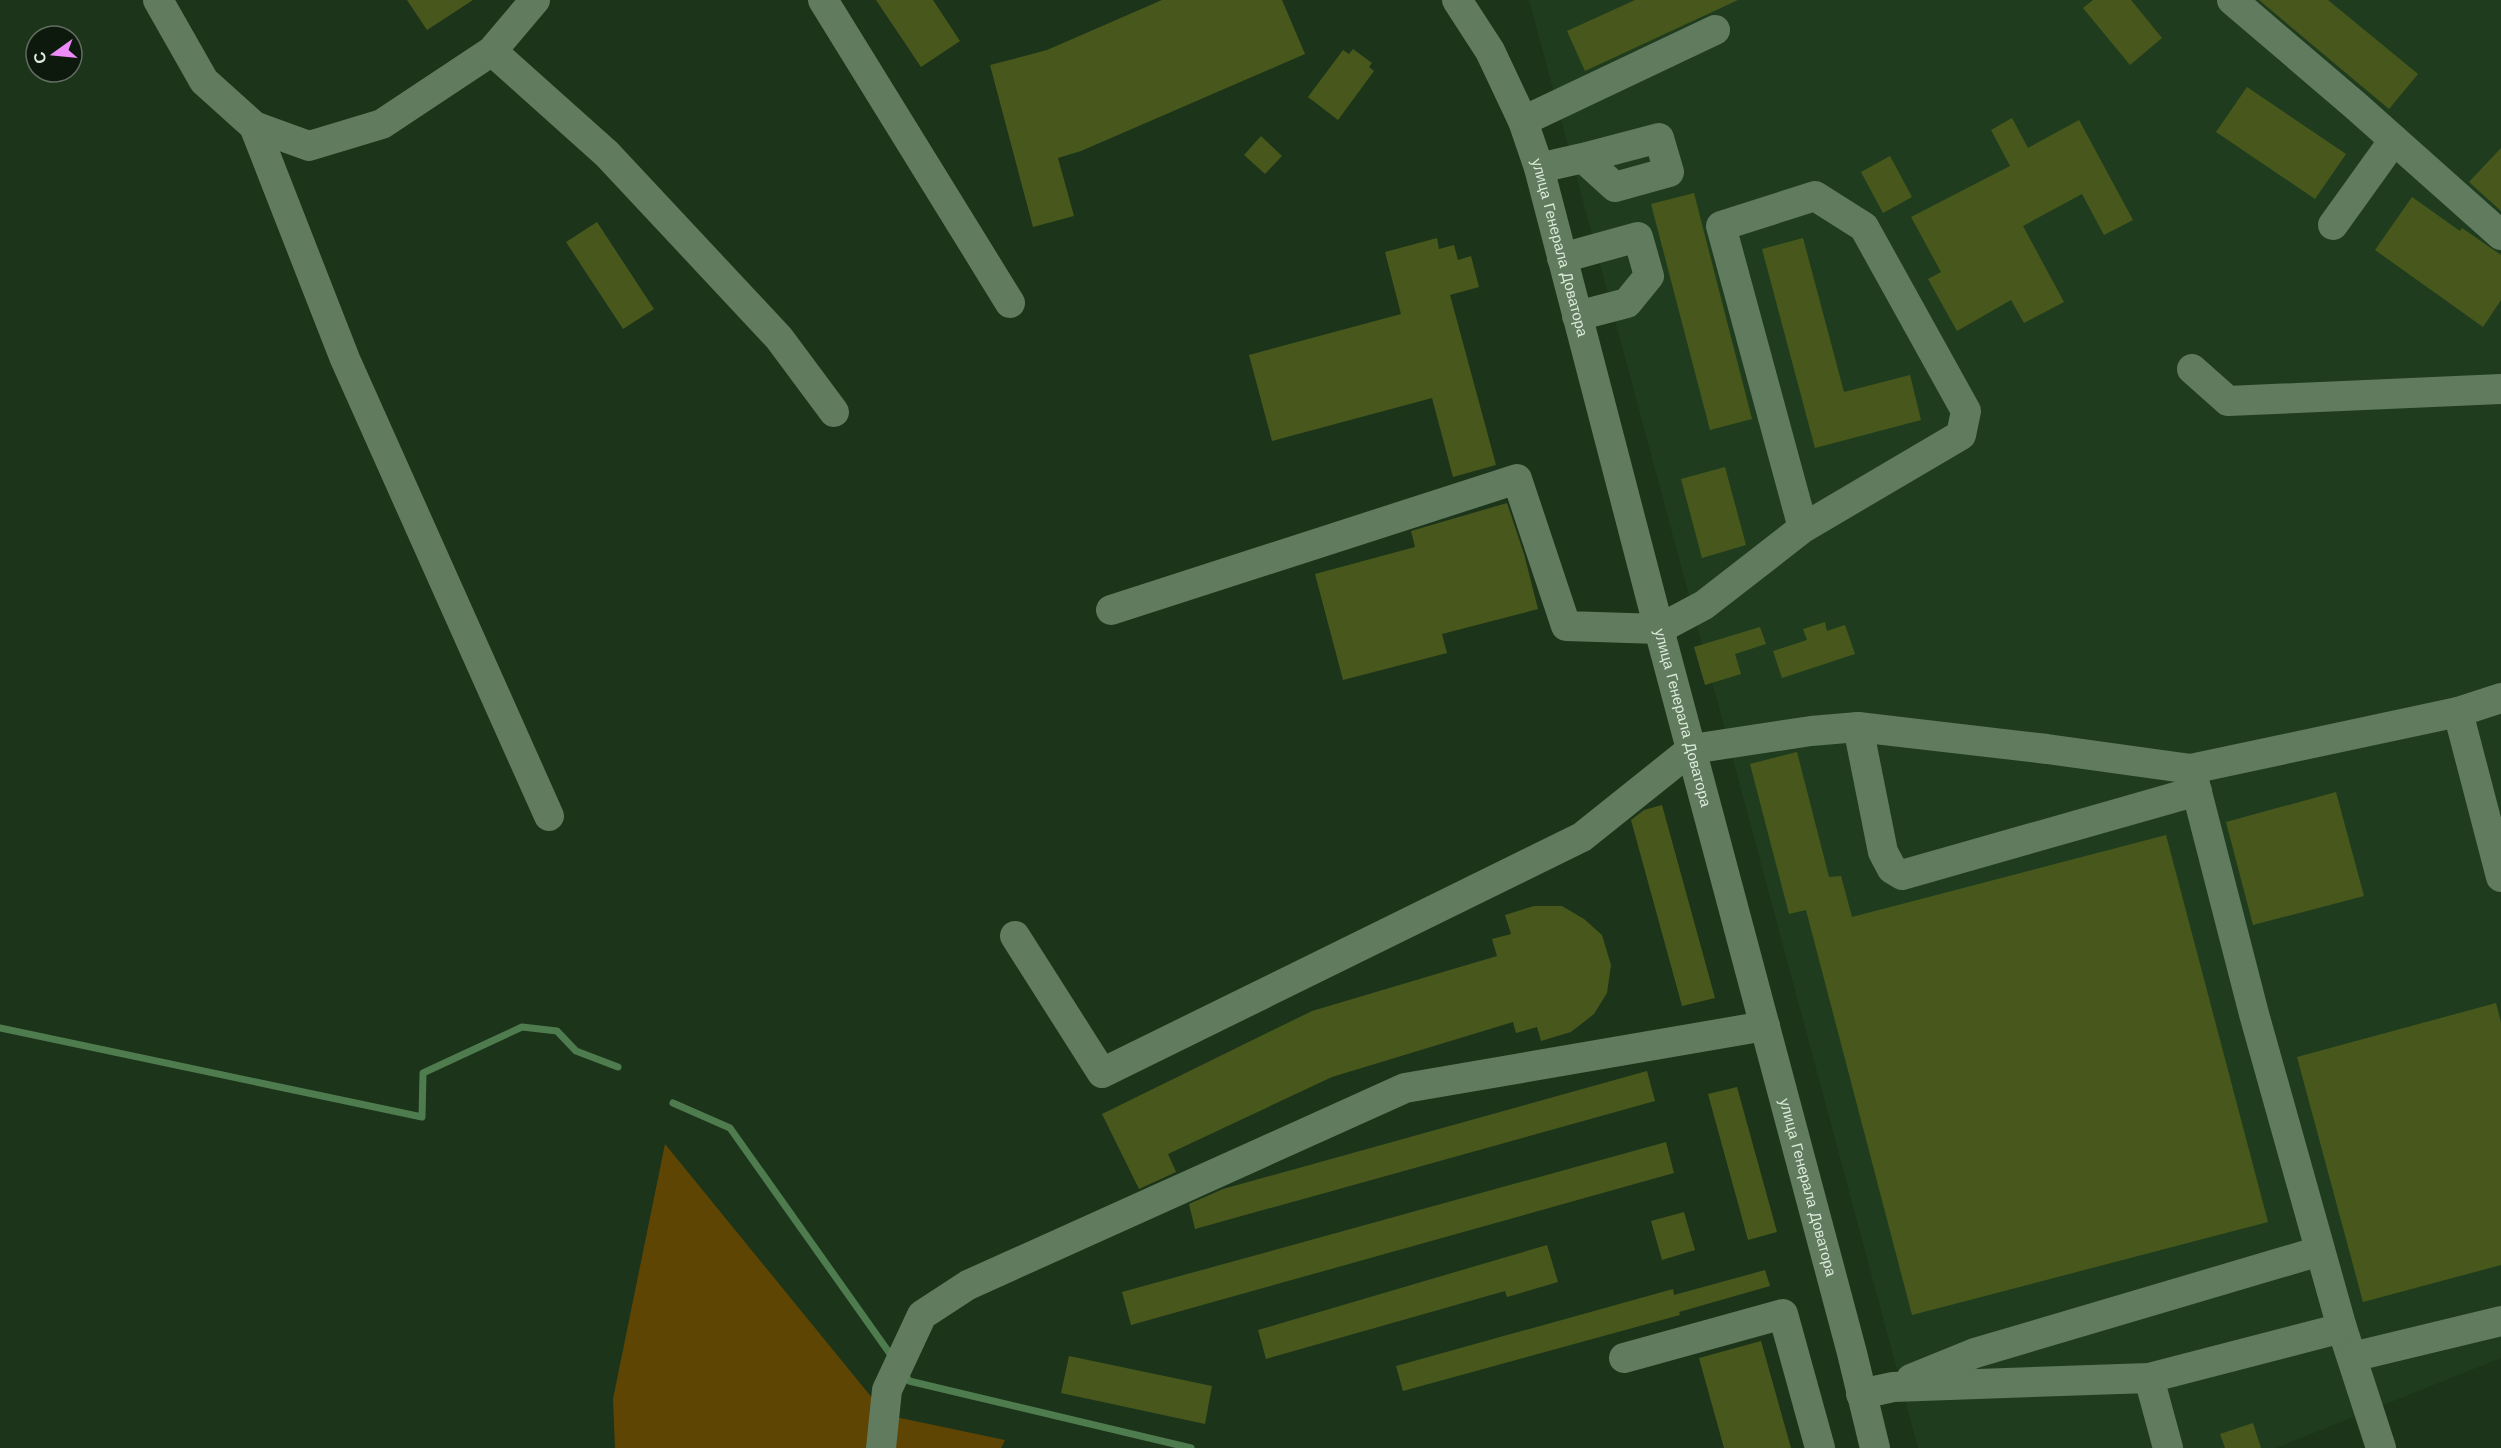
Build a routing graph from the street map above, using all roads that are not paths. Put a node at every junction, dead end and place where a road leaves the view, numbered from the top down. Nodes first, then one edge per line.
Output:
1 (158, 0) edge
2 (535, 0) edge
3 (823, 0) edge
4 (1457, 0) edge
5 (2232, 0) edge
6 (1715, 30) dead end
7 (492, 51) junction
8 (1523, 121) junction
9 (254, 126) junction
10 (2394, 140) junction
11 (1583, 158) dead end
12 (1539, 168) junction
13 (2333, 225) dead end
14 (2501, 235) edge
15 (1562, 258) junction
16 (1010, 303) dead end
17 (1577, 316) junction
18 (2192, 369) dead end
19 (2501, 389) edge
20 (834, 412) dead end
21 (1803, 528) junction
22 (1111, 610) dead end
23 (1659, 629) junction
24 (2501, 698) edge
25 (2458, 712) junction
26 (1858, 728) junction
27 (1692, 750) junction
28 (2194, 780) junction
29 (2490, 793) edge
30 (549, 816) dead end
31 (2501, 877) edge
32 (1015, 936) dead end
33 (1765, 1026) junction
34 (2320, 1251) junction
35 (2501, 1321) edge
36 (2342, 1328) junction
37 (2352, 1357) junction
38 (1624, 1358) dead end
39 (2149, 1378) junction
40 (1893, 1387) junction
41 (1861, 1394) junction
42 (881, 1448) edge
43 (1820, 1448) edge
44 (1875, 1448) edge
45 (2168, 1448) edge
46 (2381, 1448) edge

1 - 9 street
2 - 7 street
3 - 16 street
4 - 8 street, улица Генерала Доватора
5 - 10 street
6 - 8 street
7 - 9 street
7 - 20 street
8 - 12 street, улица Генерала Доватора
9 - 30 street
10 - 13 street
10 - 14 street
11 - 12 street
12 - 15 street, улица Генерала Доватора
15 - 17 street, улица Генерала Доватора
15 - 17 street
17 - 23 street, улица Генерала Доватора
18 - 19 street
21 - 21 street
21 - 23 street
22 - 23 street
23 - 27 street, улица Генерала Доватора
24 - 25 street
25 - 28 street
25 - 29 street
26 - 27 street
26 - 28 street
26 - 28 street
27 - 32 street
27 - 33 street, улица Генерала Доватора
28 - 34 street
29 - 31 street
33 - 41 street, улица Генерала Доватора
33 - 42 street
34 - 36 street
34 - 40 street
35 - 37 street
36 - 37 street
36 - 39 street
37 - 46 street
38 - 43 street
39 - 40 street
39 - 45 street
40 - 41 street
41 - 44 street, улица Генерала Доватора

